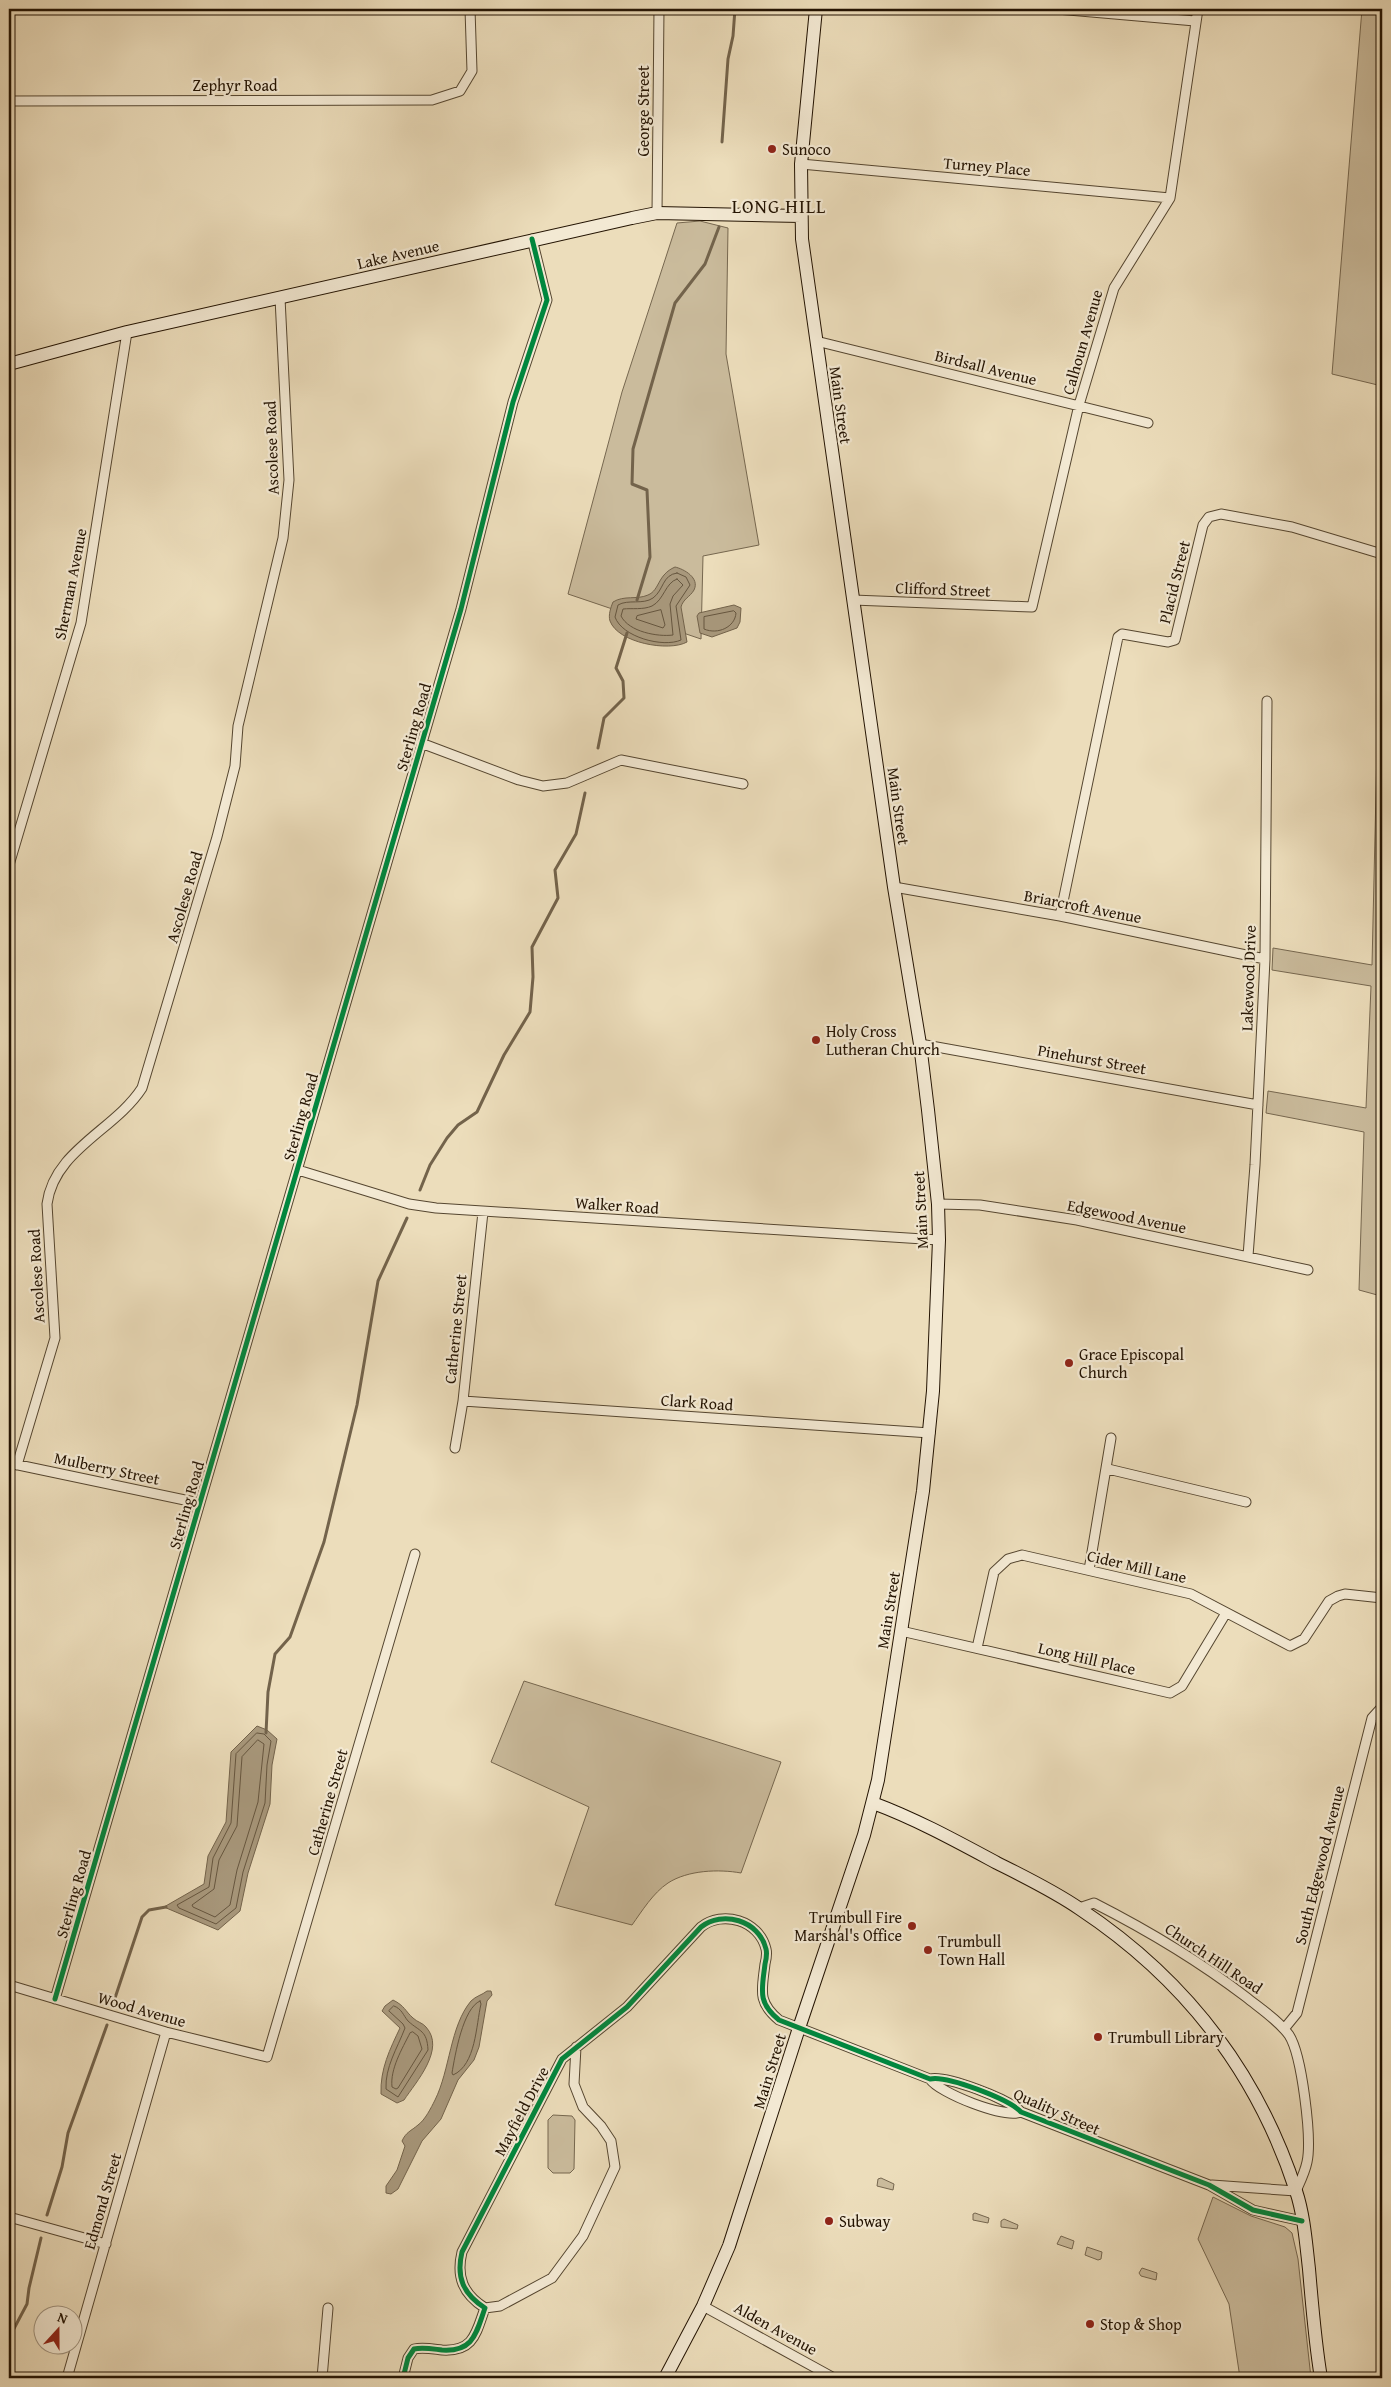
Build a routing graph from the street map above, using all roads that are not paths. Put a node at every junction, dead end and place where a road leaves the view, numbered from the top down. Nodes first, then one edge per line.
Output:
1 (470, 9) edge
2 (659, 9) edge
3 (816, 9) edge
4 (1057, 9) edge
5 (1198, 9) edge
6 (1195, 20) junction
7 (9, 101) edge
8 (801, 164) junction
9 (1170, 198) junction
10 (657, 213) junction
11 (800, 216) junction
12 (532, 240) junction
13 (280, 298) junction
14 (127, 332) junction
15 (816, 341) junction
16 (9, 364) edge
17 (1079, 405) junction
18 (1148, 423) dead end
19 (1382, 554) edge
20 (853, 600) junction
21 (1032, 607) joint
22 (1267, 701) dead end
23 (421, 743) junction
24 (743, 784) dead end
25 (9, 865) edge
26 (894, 887) junction
27 (1060, 916) junction
28 (1265, 959) junction
29 (920, 1044) junction
30 (1258, 1105) junction
31 (298, 1170) junction
32 (938, 1204) junction
33 (483, 1212) junction
34 (939, 1240) junction
35 (1248, 1256) junction
36 (1308, 1270) dead end
37 (463, 1401) junction
38 (930, 1433) junction
39 (1112, 1438) dead end
40 (455, 1448) dead end
41 (13, 1464) edge
42 (1108, 1469) junction
43 (1246, 1502) dead end
44 (199, 1503) junction
45 (415, 1554) dead end
46 (1089, 1570) junction
47 (1382, 1598) edge
48 (1226, 1613) junction
49 (901, 1631) junction
50 (977, 1648) junction
51 (1382, 1707) edge
52 (872, 1803) junction
53 (1079, 1908) junction
54 (9, 1985) edge
55 (55, 1999) junction
56 (799, 2028) junction
57 (1284, 2029) junction
58 (166, 2032) junction
59 (576, 2047) junction
60 (268, 2057) joint
61 (930, 2079) junction
62 (980, 2092) junction
63 (976, 2103) junction
64 (1021, 2112) junction
65 (1209, 2185) junction
66 (1296, 2191) junction
67 (9, 2217) edge
68 (1302, 2221) junction
69 (106, 2244) junction
70 (703, 2306) junction
71 (328, 2308) dead end
72 (485, 2308) junction
73 (67, 2378) edge
74 (322, 2378) edge
75 (403, 2378) edge
76 (665, 2378) edge
77 (834, 2378) edge
78 (1321, 2378) edge

1 - 7 street, Zephyr Road
2 - 10 street, George Street
3 - 8 main road, Main Street
4 - 6 street
5 - 6 street, Calhoun Avenue
6 - 9 street, Calhoun Avenue
8 - 9 street, Turney Place
8 - 11 main road, Main Street
9 - 17 street, Calhoun Avenue
10 - 11 main road, Lake Avenue
10 - 12 main road, Lake Avenue
11 - 15 main road, Main Street
12 - 13 main road, Lake Avenue
12 - 23 street, Sterling Road
13 - 14 main road, Lake Avenue
13 - 41 street, Ascolese Road
14 - 16 main road, Lake Avenue
14 - 25 street, Sherman Avenue
15 - 17 street, Birdsall Avenue
15 - 20 main road, Main Street
17 - 18 street, Birdsall Avenue
17 - 21 street, Calhoun Avenue
19 - 27 street, Placid Street
20 - 21 street, Clifford Street
20 - 26 main road, Main Street
22 - 28 street, Lakewood Drive
23 - 24 street
23 - 31 street, Sterling Road
26 - 27 street, Briarcroft Avenue
26 - 29 main road, Main Street
27 - 28 street, Briarcroft Avenue
28 - 30 street, Lakewood Drive
29 - 30 street, Pinehurst Street
29 - 32 main road, Main Street
30 - 35 street, Lakewood Drive
31 - 33 street, Walker Road
31 - 44 street, Sterling Road
32 - 34 main road, Main Street
32 - 35 street, Edgewood Avenue
33 - 34 street, Walker Road
33 - 37 street, Catherine Street
34 - 38 main road, Main Street
35 - 36 street, Edgewood Avenue
37 - 38 street, Clark Road
37 - 40 street, Catherine Street
38 - 49 main road, Main Street
39 - 42 street
41 - 44 street, Mulberry Street
42 - 43 street
42 - 46 street
44 - 55 street, Sterling Road
45 - 60 street, Catherine Street
46 - 48 street, Cider Mill Lane
46 - 50 street, Cider Mill Lane
47 - 48 street, Cider Mill Lane
48 - 50 street, Long Hill Place
49 - 50 street, Long Hill Place
49 - 52 main road, Main Street
51 - 57 street, South Edgewood Avenue
52 - 53 main road
52 - 56 main road, Main Street
53 - 57 street, Church Hill Road
53 - 66 main road
54 - 55 street, Wood Avenue
55 - 58 street, Wood Avenue
56 - 59 street, Mayfield Drive
56 - 61 street, Quality Street
56 - 70 main road, Main Street
57 - 66 street, Church Hill Road
58 - 60 street, Wood Avenue
58 - 69 street, Edmond Street
59 - 72 street, Mayfield Drive
59 - 72 street, Mayfield Drive
61 - 62 street, Quality Street
61 - 63 street, Quality Street
62 - 63 street
62 - 64 street, Quality Street
63 - 64 street, Quality Street
64 - 65 street, Quality Street
65 - 66 street, Quality Street
65 - 68 street, Quality Street
66 - 68 main road
67 - 69 street
68 - 78 main road
69 - 73 street, Edmond Street
70 - 76 main road, Main Street
70 - 77 street, Alden Avenue
71 - 74 street
72 - 75 street

